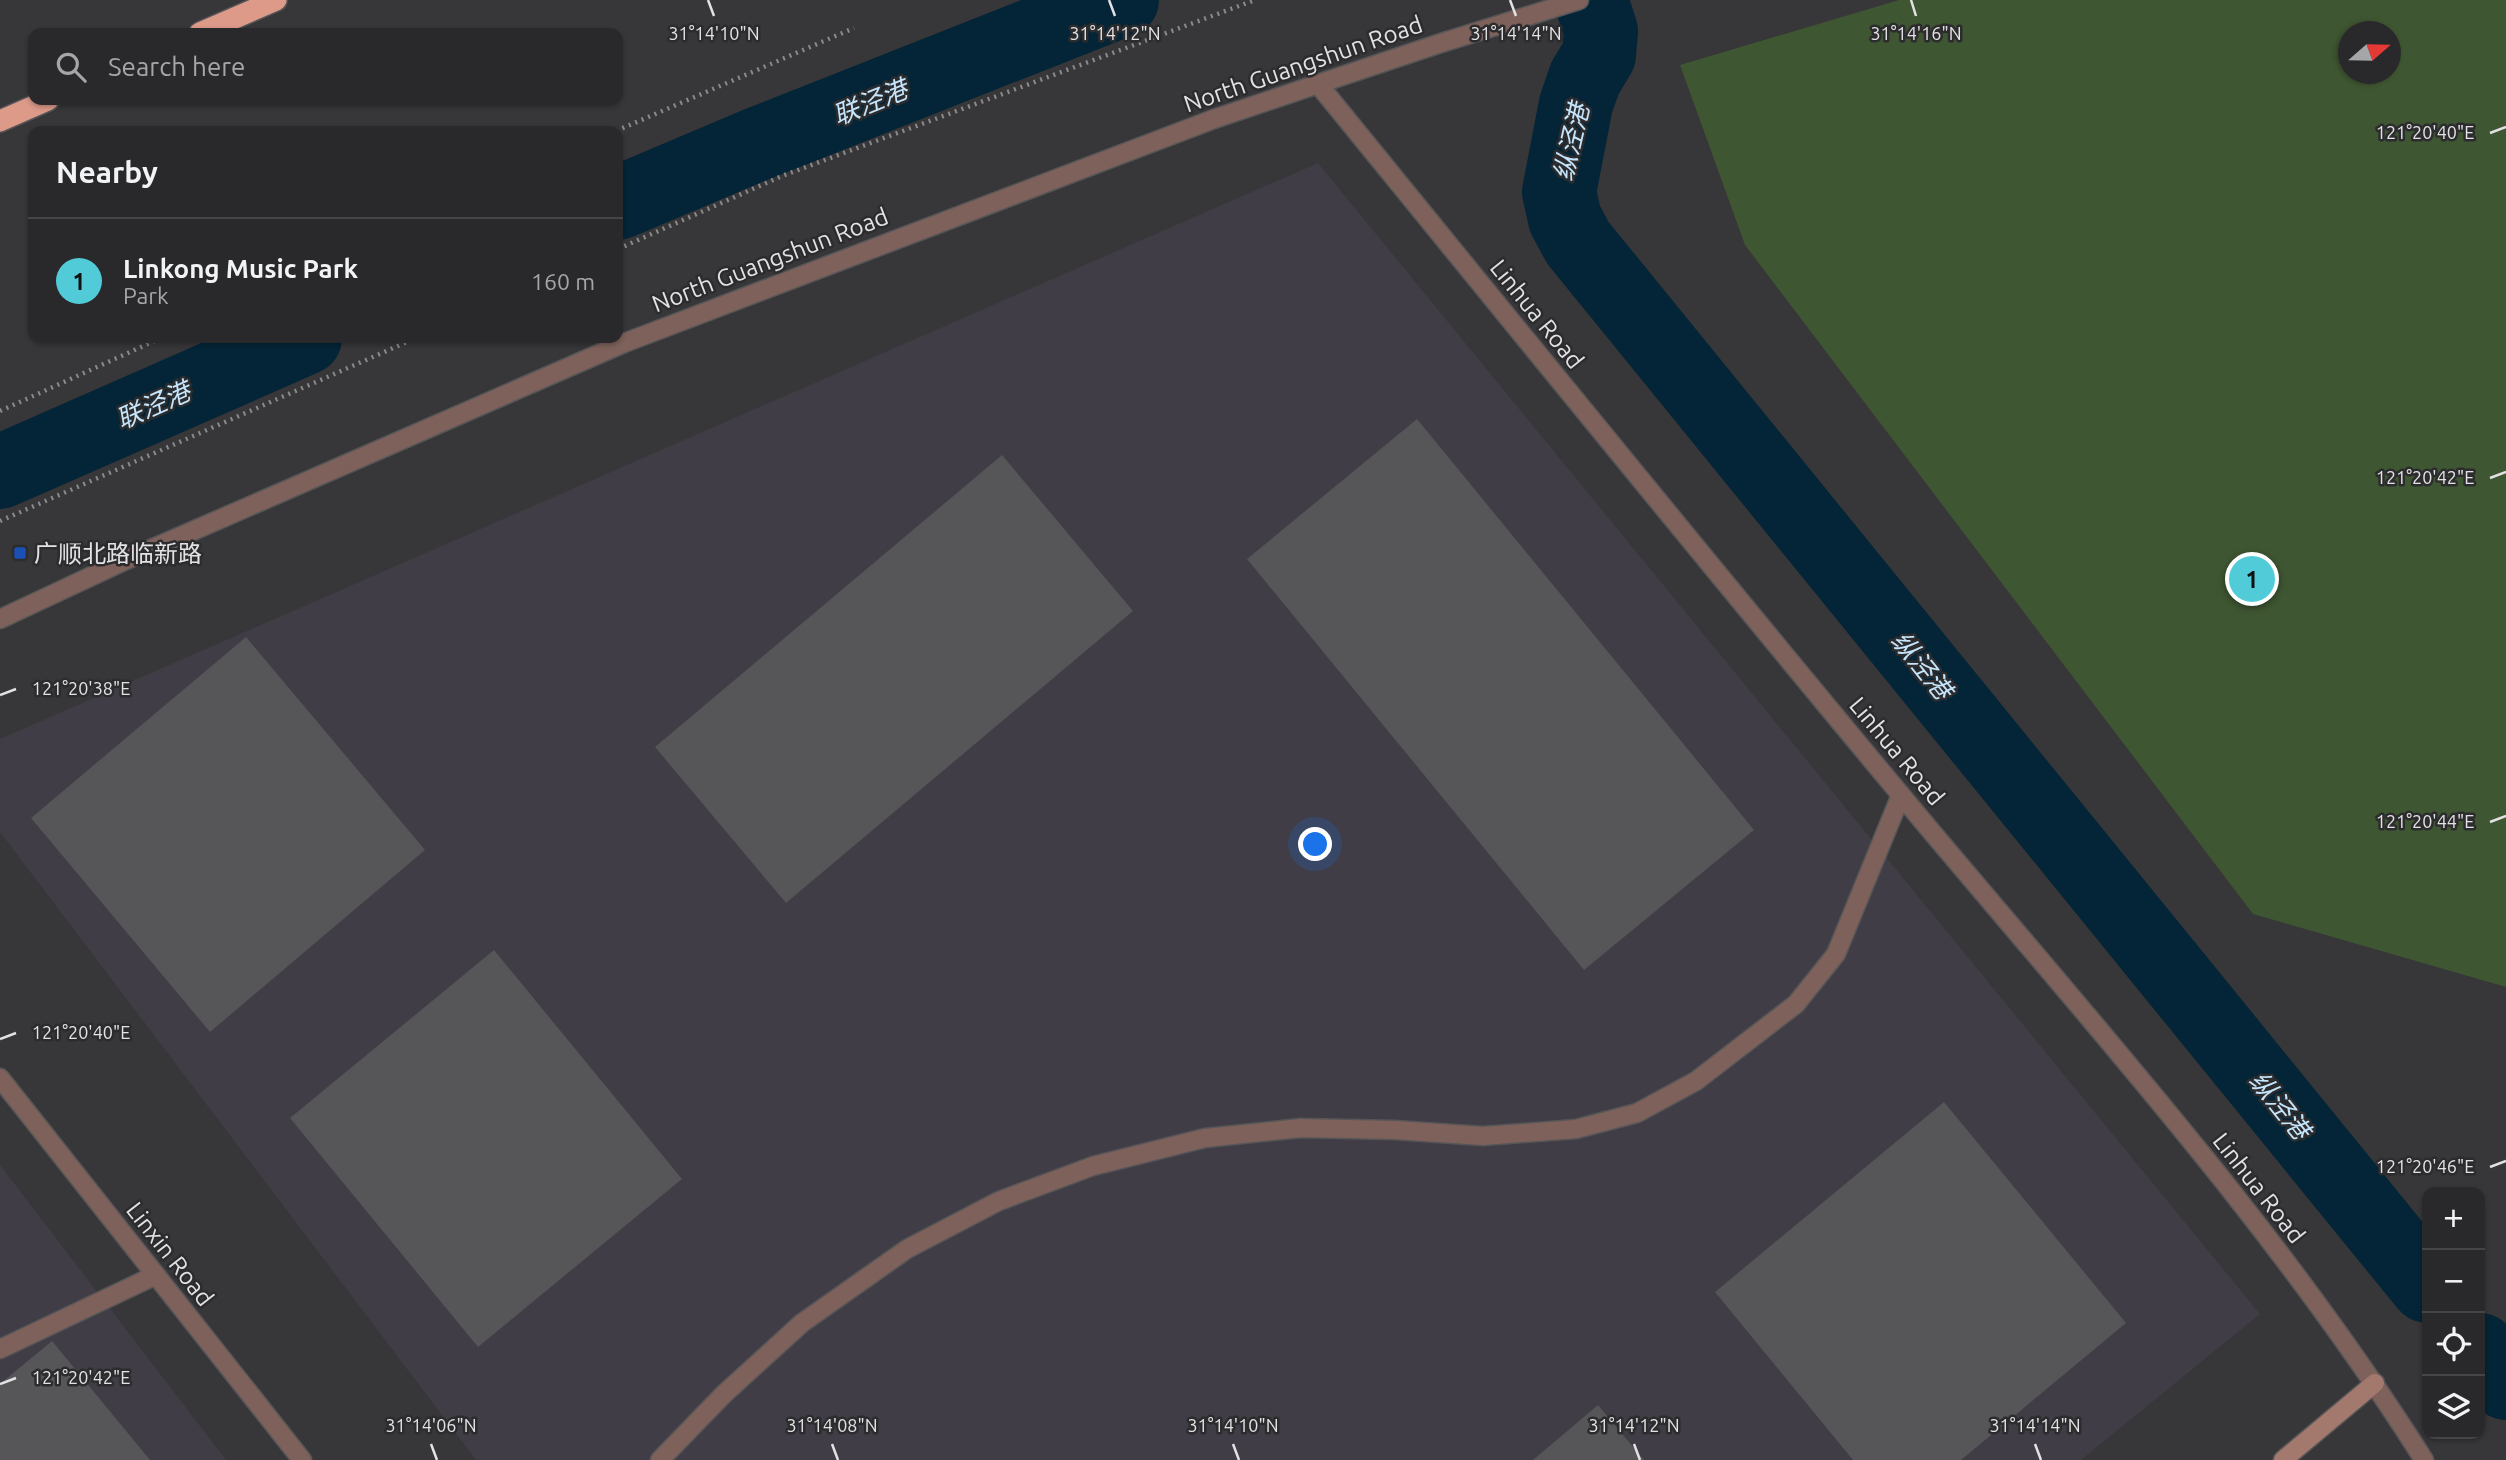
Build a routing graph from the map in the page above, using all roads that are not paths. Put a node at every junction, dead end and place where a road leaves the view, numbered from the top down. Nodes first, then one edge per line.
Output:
1 (276, 0) edge
2 (1579, 0) edge
3 (212, 28) edge
4 (1318, 84) junction
5 (37, 105) edge
6 (0, 121) edge
7 (0, 619) edge
8 (1901, 795) junction
9 (0, 1078) edge
10 (156, 1275) junction
11 (0, 1349) edge
12 (2375, 1383) junction
13 (302, 1460) edge
14 (660, 1460) edge
15 (2283, 1460) edge
16 (2424, 1460) edge

1 - 3 highway
2 - 4 street, North Guangshun Road
4 - 7 street, North Guangshun Road
4 - 8 street, Linhua Road
5 - 6 highway
8 - 12 street, Linhua Road
8 - 14 street
9 - 10 street, Linxin Road
10 - 11 street
10 - 13 street, Linxin Road
12 - 15 main road
12 - 16 street, Linhua Road

